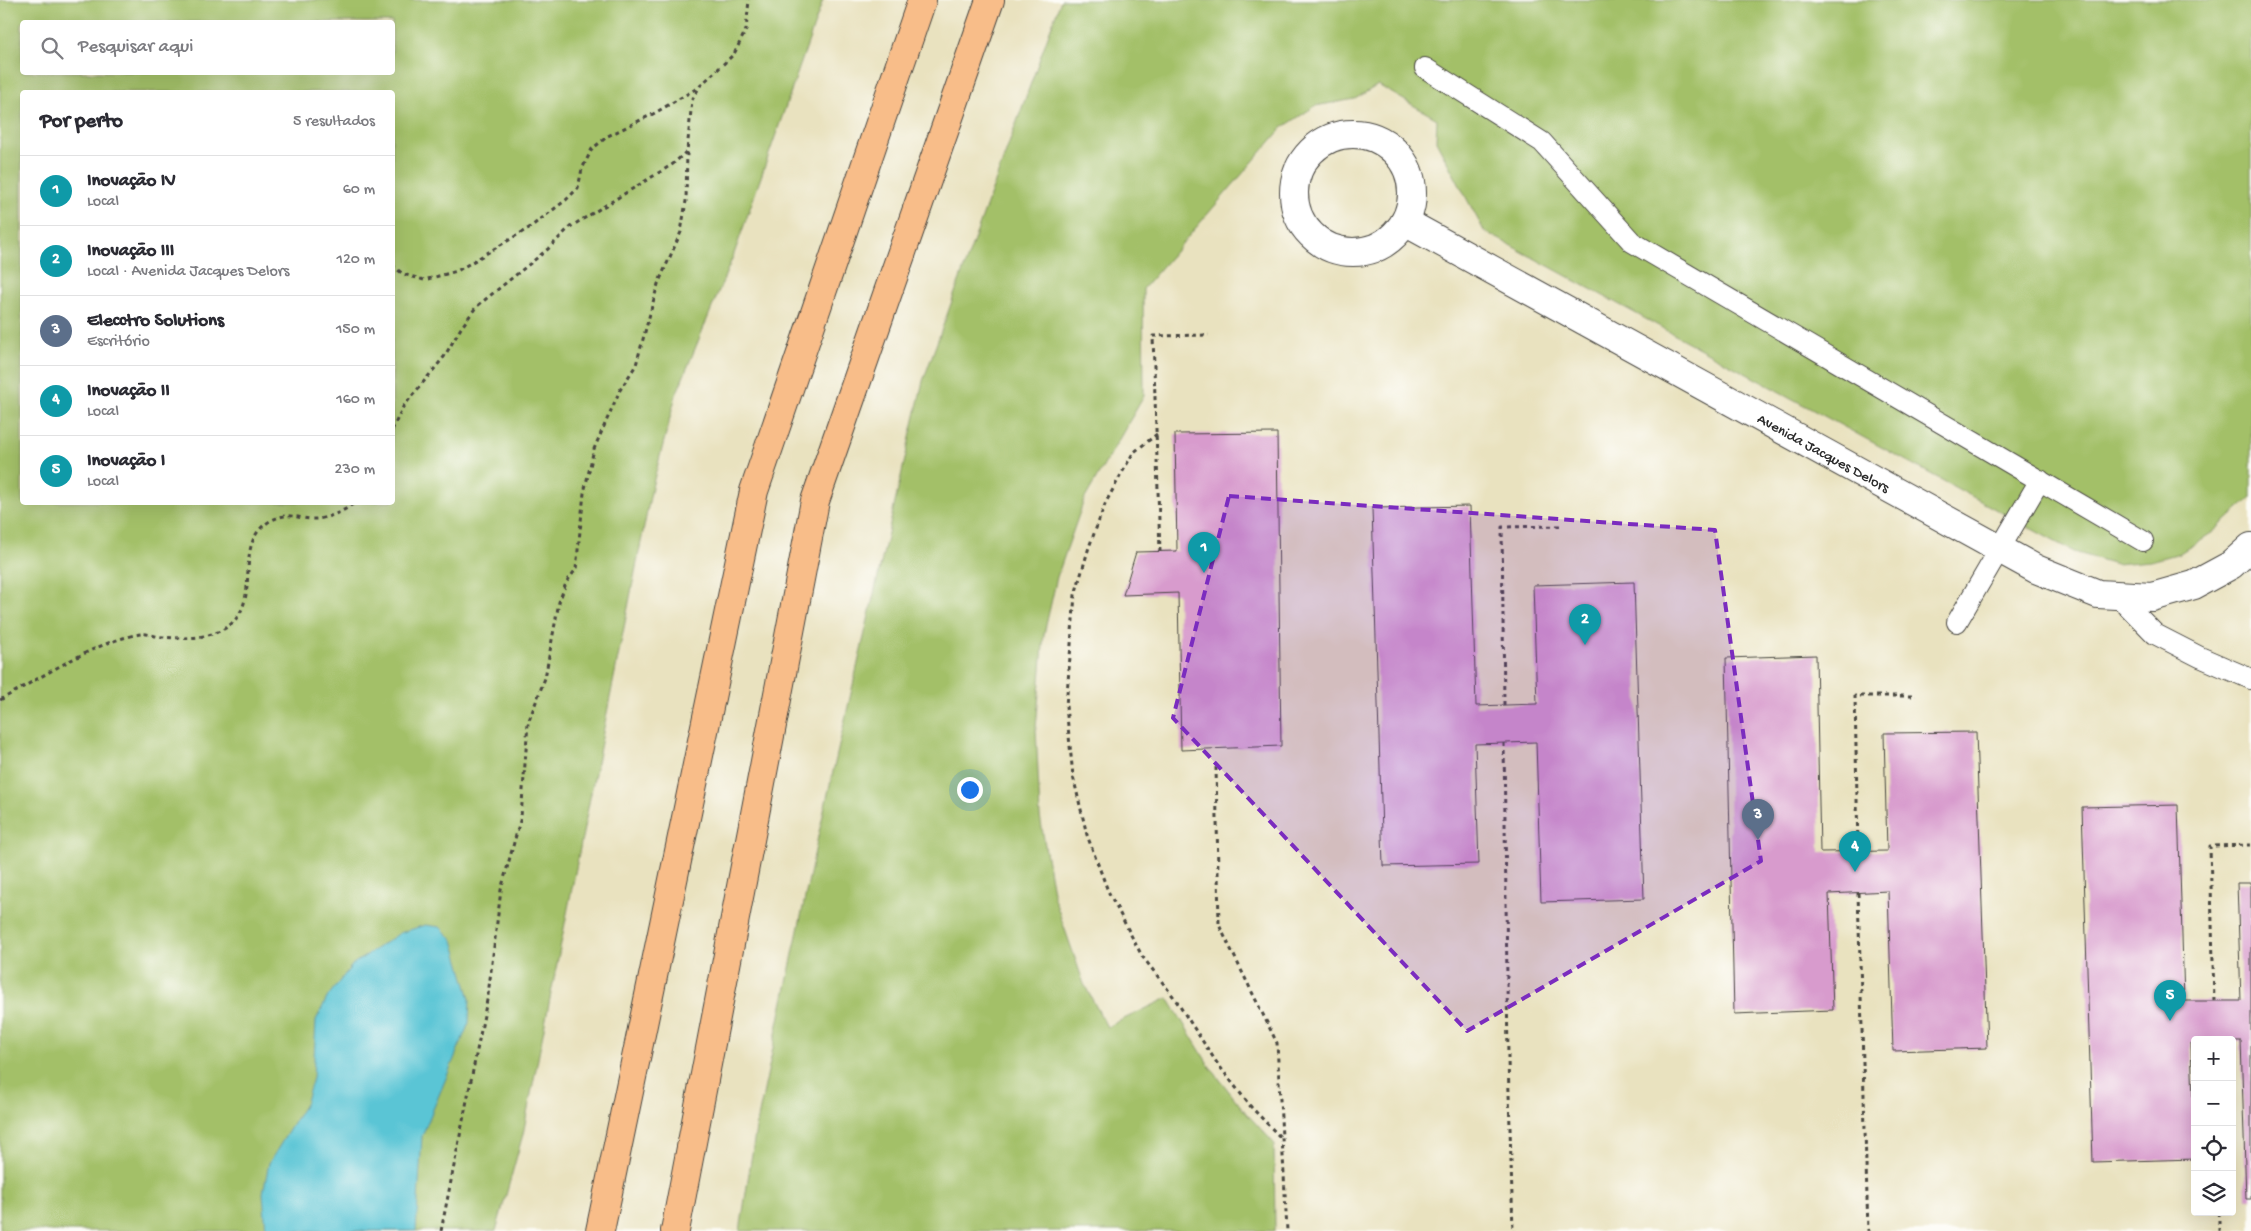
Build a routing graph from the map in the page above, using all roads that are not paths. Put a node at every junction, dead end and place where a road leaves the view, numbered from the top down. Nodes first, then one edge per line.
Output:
1 (922, 0) edge
2 (990, 0) edge
3 (1425, 68) dead end
4 (1405, 222) junction
5 (2040, 480) junction
6 (2143, 541) dead end
7 (2251, 547) edge
8 (2000, 549) junction
9 (2118, 596) junction
10 (1957, 622) dead end
11 (2251, 679) edge
12 (600, 1231) edge
13 (675, 1231) edge

1 - 12 main road
2 - 13 main road
3 - 5 lane
4 - 4 street
4 - 8 street, Avenida Jacques Delors
5 - 6 lane
5 - 8 lane
7 - 9 street, Avenida Jacques Delors
8 - 9 street, Avenida Jacques Delors
8 - 10 lane
9 - 11 lane

